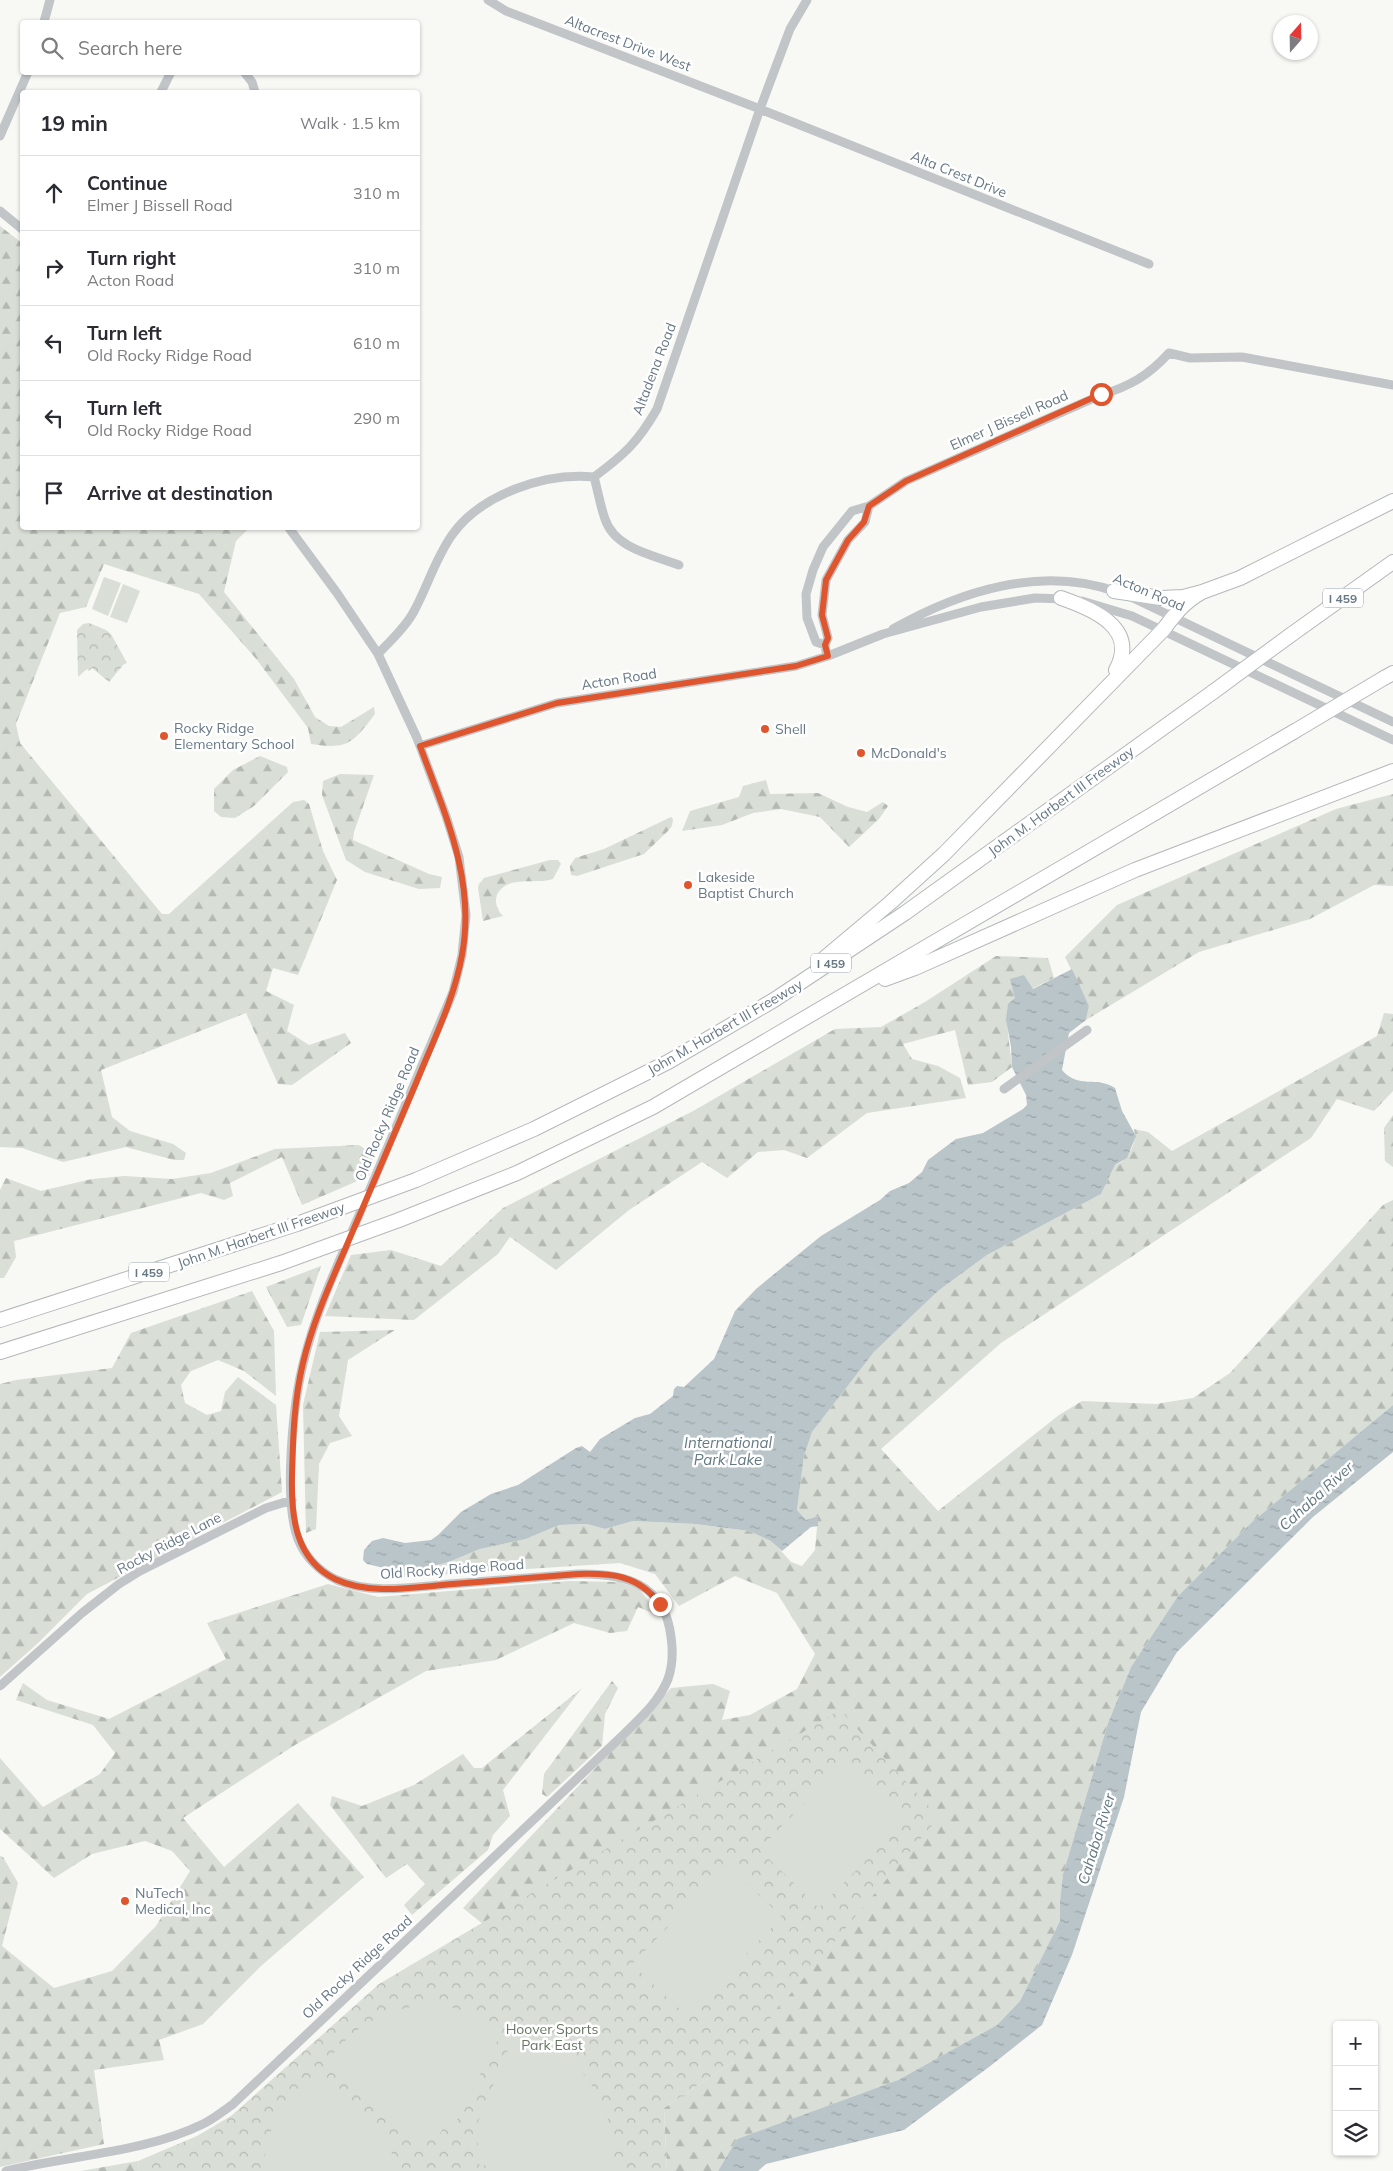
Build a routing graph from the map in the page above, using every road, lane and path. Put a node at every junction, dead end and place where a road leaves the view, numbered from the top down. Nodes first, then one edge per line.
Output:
1 (50, 0) edge
2 (488, 0) edge
3 (807, 0) edge
4 (45, 20) edge
5 (27, 75) edge
6 (170, 75) edge
7 (246, 75) edge
8 (20, 90) edge
9 (20, 90) edge
10 (162, 90) edge
11 (254, 90) edge
12 (760, 109) junction
13 (0, 136) edge
14 (0, 211) edge
15 (20, 227) edge
16 (1149, 264) dead end
17 (1393, 385) edge
18 (594, 477) junction
19 (1393, 501) edge
20 (869, 506) junction
21 (290, 530) edge
22 (1393, 562) edge
23 (679, 565) dead end
24 (1114, 591) junction
25 (1202, 592) junction
26 (1061, 598) junction
27 (1173, 616) junction
28 (1162, 630) junction
29 (883, 634) junction
30 (825, 645) junction
31 (378, 654) junction
32 (828, 656) junction
33 (1388, 676) edge
34 (1108, 684) junction
35 (1393, 722) edge
36 (1393, 740) edge
37 (420, 746) junction
38 (1392, 770) edge
39 (860, 987) junction
40 (774, 1000) junction
41 (1087, 1030) dead end
42 (1004, 1089) dead end
43 (0, 1320) edge
44 (0, 1352) edge
45 (292, 1500) junction
46 (0, 1686) edge
47 (6, 2171) edge

1 - 4 street
2 - 12 street, Altacrest Drive West
3 - 12 street, Altadena Road
5 - 9 street
6 - 10 street
7 - 11 street
8 - 13 street
12 - 16 street, Alta Crest Drive
12 - 18 street, Altadena Road
14 - 15 street
17 - 20 street, Elmer J Bissell Road
18 - 23 street
18 - 31 street
19 - 25 highway
20 - 30 street, Elmer J Bissell Road
20 - 30 street, Elmer J Bissell Road
21 - 31 street, Old Rocky Ridge Road
22 - 40 highway, John M. Harbert III Freeway / I 459, bridge
24 - 25 highway
24 - 27 street, Acton Road
24 - 29 street, Acton Road
25 - 27 highway
26 - 28 street, Acton Road
26 - 29 street, Acton Road
26 - 34 highway
27 - 28 highway
27 - 35 street, Acton Road
28 - 34 highway
28 - 36 street, Acton Road
29 - 32 street, Acton Road
30 - 32 street, Elmer J Bissell Road
31 - 37 street, Old Rocky Ridge Road
32 - 37 street, Acton Road
33 - 39 highway, I 459, bridge
34 - 40 highway
37 - 45 street, Old Rocky Ridge Road
38 - 39 highway
39 - 44 highway, I 459, bridge
40 - 43 highway, John M. Harbert III Freeway / I 459, bridge
41 - 42 street
45 - 46 street, Rocky Ridge Lane
45 - 47 street, Old Rocky Ridge Road

